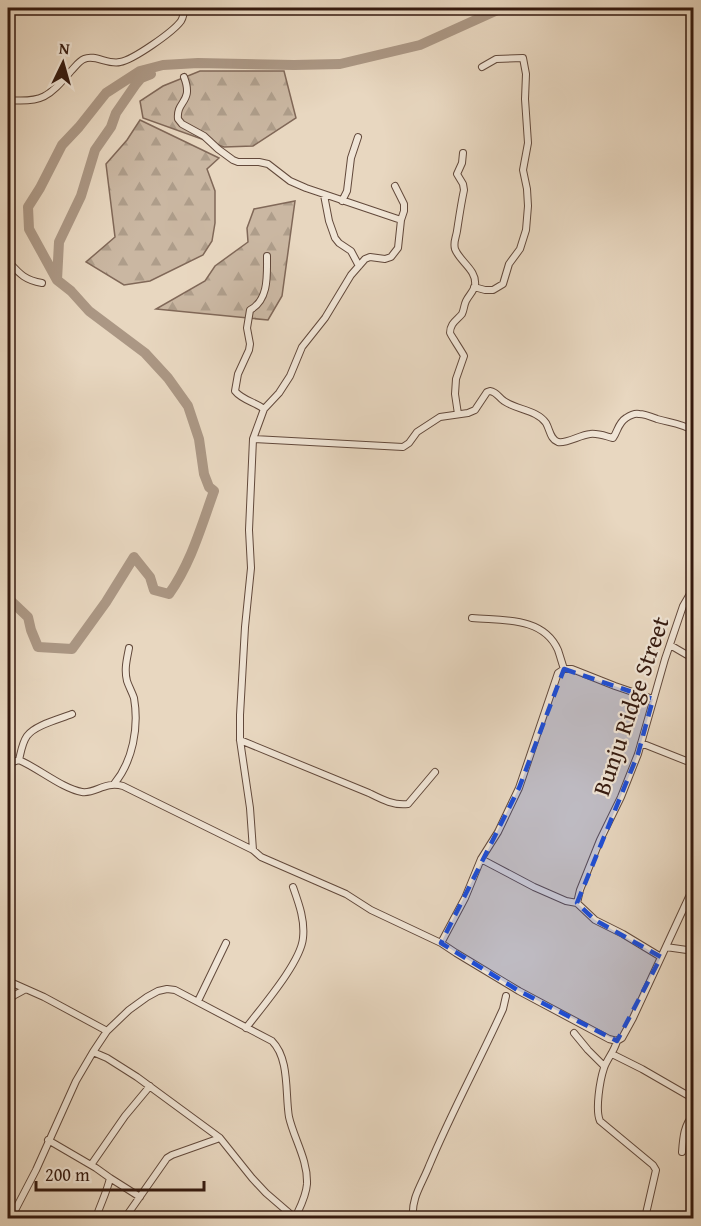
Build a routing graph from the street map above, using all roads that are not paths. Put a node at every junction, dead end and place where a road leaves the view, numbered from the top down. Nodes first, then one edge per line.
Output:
1 (184, 8) edge
2 (482, 67) dead end
3 (184, 77) dead end
4 (8, 100) edge
5 (358, 137) dead end
6 (463, 153) dead end
7 (395, 186) dead end
8 (324, 195) junction
9 (342, 201) junction
10 (401, 220) junction
11 (267, 256) dead end
12 (8, 261) edge
13 (359, 266) junction
14 (42, 283) dead end
15 (474, 287) junction
16 (264, 409) junction
17 (458, 414) junction
18 (693, 431) edge
19 (254, 439) junction
20 (693, 587) edge
21 (472, 618) dead end
22 (670, 645) junction
23 (129, 648) dead end
24 (693, 659) edge
25 (564, 669) junction
26 (653, 699) junction
27 (72, 714) dead end
28 (240, 740) junction
29 (641, 743) junction
30 (8, 754) edge
31 (16, 761) junction
32 (693, 764) edge
33 (8, 768) edge
34 (435, 772) dead end
35 (114, 784) junction
36 (252, 850) junction
37 (481, 860) junction
38 (693, 886) edge
39 (293, 887) dead end
40 (577, 903) junction
41 (226, 943) dead end
42 (441, 943) junction
43 (666, 947) junction
44 (693, 951) edge
45 (661, 957) junction
46 (8, 981) edge
47 (24, 990) junction
48 (506, 996) dead end
49 (198, 1001) junction
50 (8, 1004) edge
51 (246, 1028) junction
52 (107, 1031) junction
53 (574, 1033) dead end
54 (616, 1041) junction
55 (93, 1052) junction
56 (612, 1054) junction
57 (604, 1066) junction
58 (150, 1086) junction
59 (693, 1099) edge
60 (693, 1114) edge
61 (220, 1138) junction
62 (48, 1140) junction
63 (682, 1152) dead end
64 (91, 1165) junction
65 (110, 1178) junction
66 (140, 1197) junction
67 (11, 1218) edge
68 (96, 1218) edge
69 (125, 1218) edge
70 (295, 1218) edge
71 (413, 1218) edge
72 (645, 1218) edge

1 - 4 street
2 - 15 street
3 - 8 street
5 - 9 street
6 - 15 street
7 - 10 street
8 - 9 street
8 - 13 street
9 - 10 street
10 - 13 street
11 - 16 street
12 - 14 street
13 - 16 street
15 - 17 street
16 - 19 street
17 - 18 street
17 - 19 street
19 - 28 street
20 - 22 street, Bunju Ridge Street
21 - 25 street
22 - 24 street
22 - 26 street, Bunju Ridge Street
23 - 35 street
25 - 26 street
25 - 37 street
26 - 29 street, Bunju Ridge Street
27 - 31 street
28 - 34 street
28 - 36 street
29 - 32 street
29 - 40 street, Bunju Ridge Street
30 - 31 street
31 - 33 street
31 - 35 street
35 - 36 street
36 - 42 street
37 - 40 street
37 - 42 street
38 - 43 street
39 - 51 street
40 - 45 street
41 - 49 street
42 - 54 street
43 - 44 street
43 - 45 street
45 - 54 street
46 - 47 street
47 - 50 street
47 - 52 street
48 - 71 street
49 - 51 street
49 - 52 street
51 - 70 street
52 - 55 street
53 - 57 street
54 - 56 street
55 - 58 street
55 - 62 street
56 - 57 street
56 - 59 street
57 - 72 street
58 - 61 street
58 - 64 street
60 - 63 street
61 - 66 street
61 - 70 street
62 - 64 street
62 - 67 street
64 - 65 street
65 - 66 street
65 - 68 street
66 - 69 street

